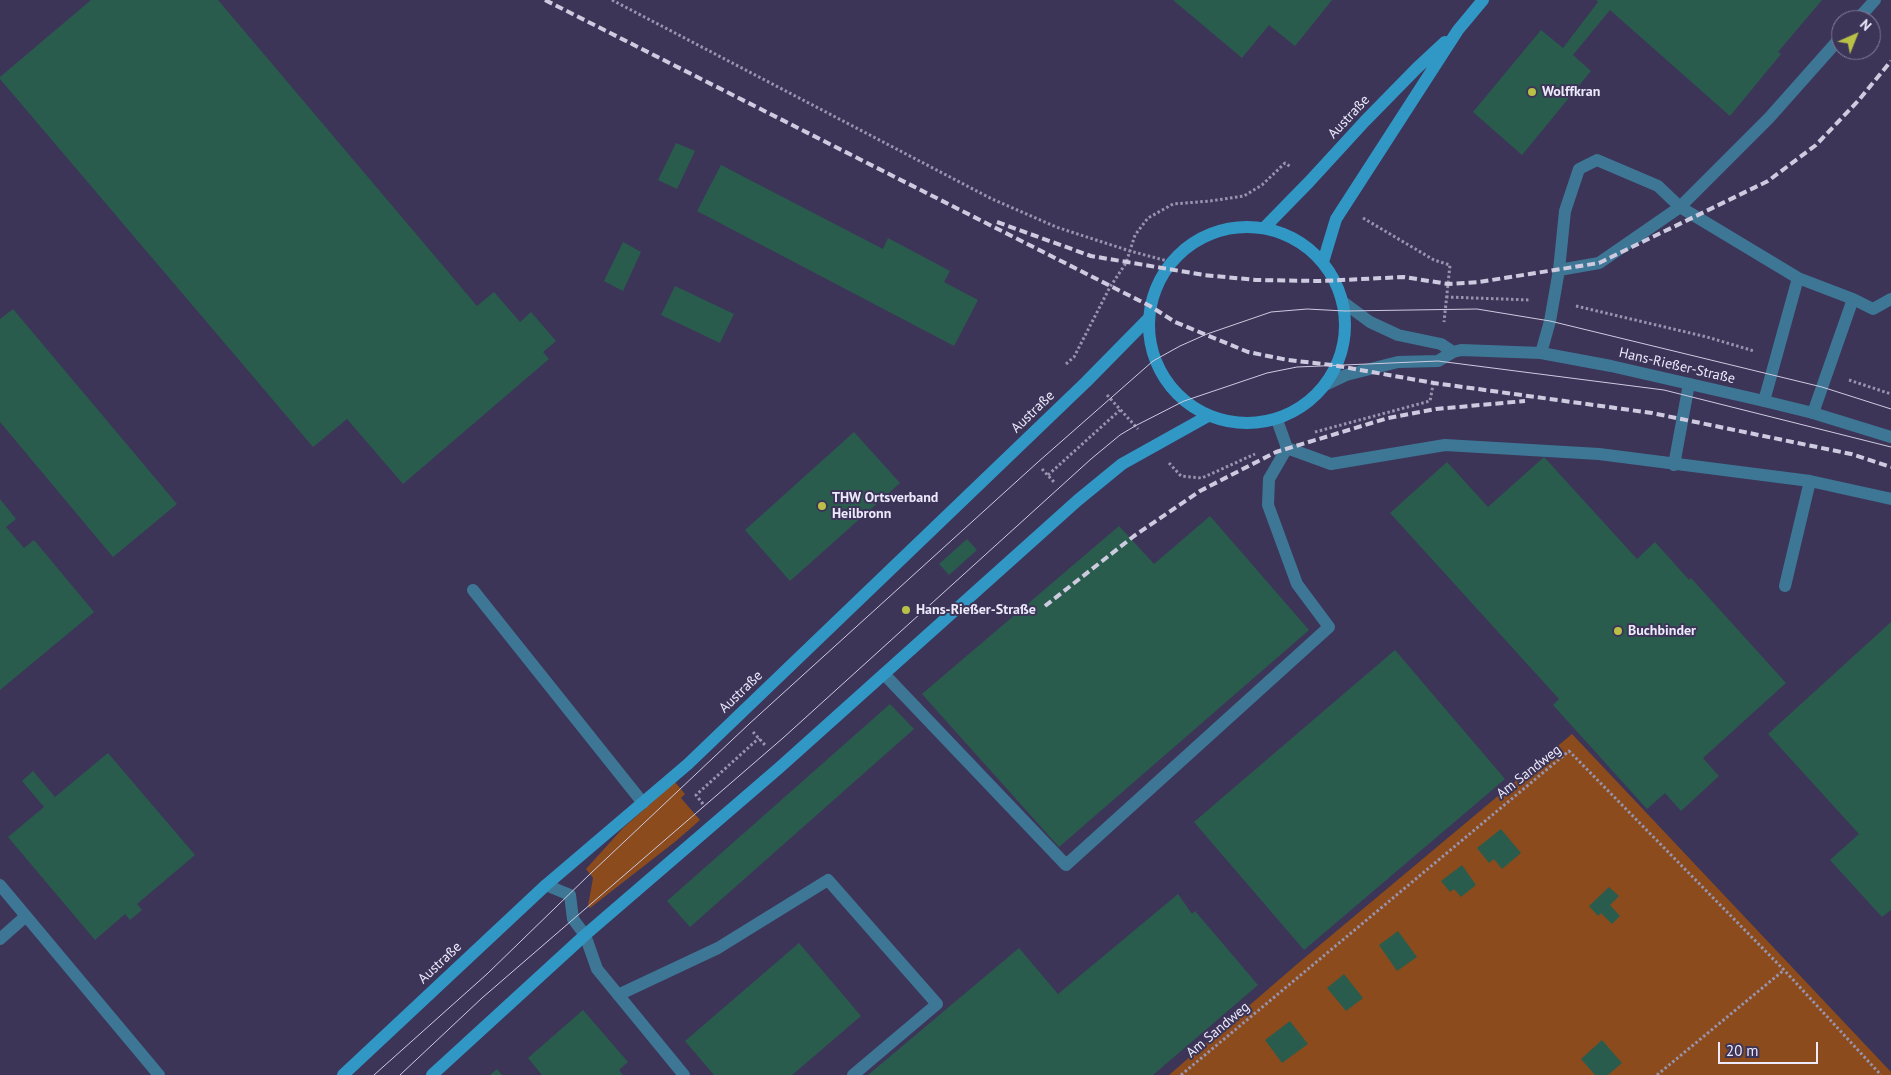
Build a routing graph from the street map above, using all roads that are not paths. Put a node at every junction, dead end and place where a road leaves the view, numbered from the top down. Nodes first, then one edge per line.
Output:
1 (1483, 0) edge
2 (1874, 0) edge
3 (1866, 10) edge
4 (1458, 30) junction
5 (1831, 49) edge
6 (1680, 207) junction
7 (1264, 228) junction
8 (1323, 262) junction
9 (1559, 270) junction
10 (1798, 278) junction
11 (1853, 299) junction
12 (1891, 299) edge
13 (1343, 302) junction
14 (1148, 318) junction
15 (1453, 352) junction
16 (1541, 353) junction
17 (1327, 384) junction
18 (1689, 384) junction
19 (1764, 401) junction
20 (1813, 413) junction
21 (1208, 416) junction
22 (1277, 420) junction
23 (1891, 437) edge
24 (1286, 444) junction
25 (1674, 465) junction
26 (1810, 481) junction
27 (1891, 499) edge
28 (1785, 586) dead end
29 (473, 590) dead end
30 (884, 674) junction
31 (643, 803) junction
32 (0, 884) edge
33 (546, 885) junction
34 (26, 916) junction
35 (585, 935) junction
36 (0, 939) edge
37 (618, 995) junction
38 (158, 1075) edge
39 (343, 1075) edge
40 (432, 1075) edge
41 (684, 1075) edge
42 (853, 1075) edge

1 - 4 main road, Austraße
2 - 3 street
4 - 7 main road, Austraße
4 - 8 main road, Austraße
5 - 6 street
6 - 9 street
6 - 9 street
6 - 10 street
7 - 8 main road, Austraße
7 - 14 main road, Austraße
8 - 13 main road, Austraße
9 - 16 street
10 - 11 street
10 - 19 street
11 - 12 street
11 - 20 street
13 - 15 street
13 - 17 main road, Austraße
14 - 21 main road, Austraße
14 - 31 main road, Austraße
15 - 16 street, Hans-Rießer-Straße
15 - 17 street, Hans-Rießer-Straße
16 - 18 street, Hans-Rießer-Straße
17 - 22 main road, Austraße
18 - 19 street, Hans-Rießer-Straße
18 - 25 street
19 - 20 street, Hans-Rießer-Straße
20 - 23 street, Hans-Rießer-Straße
21 - 22 main road, Austraße
21 - 30 main road
22 - 24 street
24 - 25 street
24 - 30 street
25 - 26 street
26 - 27 street
26 - 28 street
29 - 31 street
30 - 35 main road
31 - 33 main road, Austraße
32 - 34 street
33 - 35 street
33 - 39 main road, Austraße
34 - 36 street
34 - 38 street
35 - 37 street
35 - 40 main road
37 - 41 street
37 - 42 street

